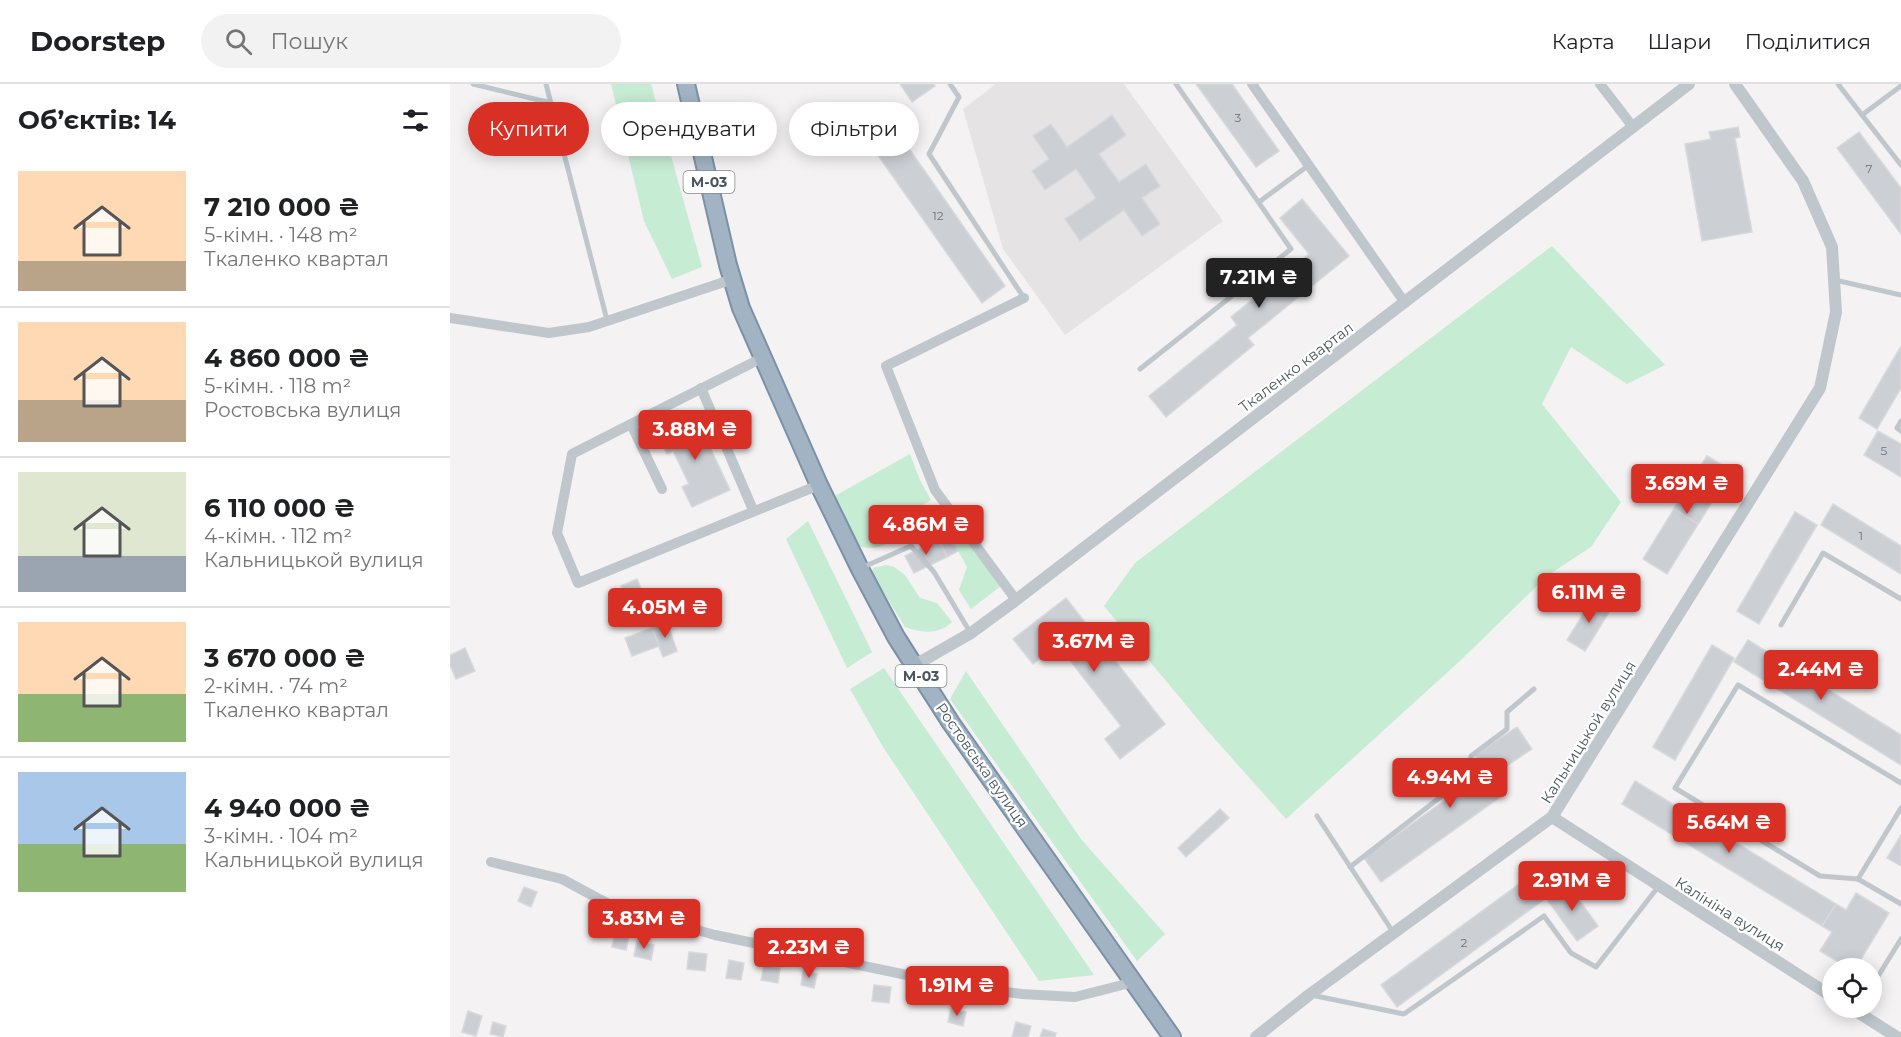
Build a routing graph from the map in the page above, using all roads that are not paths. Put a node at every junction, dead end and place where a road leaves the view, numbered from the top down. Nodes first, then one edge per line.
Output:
1 (473, 84) edge
2 (546, 84) edge
3 (686, 84) edge
4 (950, 84) edge
5 (1176, 84) edge
6 (1252, 84) edge
7 (1600, 84) edge
8 (1689, 84) edge
9 (1735, 84) edge
10 (1838, 84) edge
11 (1901, 86) edge
12 (547, 102) edge
13 (551, 102) edge
14 (1862, 114) junction
15 (1633, 127) junction
16 (565, 156) edge
17 (1309, 165) junction
18 (1901, 165) edge
19 (1259, 202) junction
20 (733, 279) junction
21 (1834, 280) junction
22 (1901, 295) edge
23 (1024, 298) joint
24 (1405, 303) junction
25 (450, 318) edge
26 (607, 322) junction
27 (762, 358) junction
28 (1140, 369) dead end
29 (701, 388) junction
30 (1901, 421) edge
31 (631, 424) junction
32 (1901, 431) edge
33 (819, 485) junction
34 (662, 489) dead end
35 (753, 510) junction
36 (860, 569) junction
37 (1901, 599) edge
38 (1016, 600) junction
39 (1781, 625) dead end
40 (971, 633) junction
41 (915, 665) junction
42 (1534, 689) dead end
43 (1901, 783) edge
44 (1901, 808) edge
45 (1317, 816) dead end
46 (1552, 817) junction
47 (491, 862) dead end
48 (1350, 867) junction
49 (1858, 879) junction
50 (1658, 886) junction
51 (1901, 904) edge
52 (1394, 933) junction
53 (1901, 939) edge
54 (1882, 970) edge
55 (1134, 981) junction
56 (1822, 990) edge
57 (1309, 995) junction
58 (1868, 1018) edge
59 (1172, 1037) edge
60 (1256, 1037) edge
61 (1897, 1037) edge

1 - 12 lane
2 - 13 lane
3 - 20 highway, М-03
4 - 23 lane
5 - 19 lane
6 - 17 street
7 - 15 street
8 - 15 street, Ткаленко квартал
9 - 21 street, Кальницькой вулиця
10 - 14 lane
11 - 14 lane
14 - 18 lane
15 - 24 street, Ткаленко квартал
16 - 26 lane
17 - 19 lane
17 - 24 street
19 - 28 lane
20 - 26 street
20 - 27 highway, Ростовська вулиця / М-03
21 - 22 lane
21 - 46 street, Кальницькой вулиця
23 - 38 street
24 - 38 street, Ткаленко квартал
25 - 26 street
27 - 29 street
27 - 33 highway, Ростовська вулиця / М-03
29 - 31 street
29 - 35 street
30 - 32 lane
31 - 34 street
31 - 35 street
33 - 35 street
33 - 36 highway, Ростовська вулиця / М-03
36 - 40 lane
36 - 41 highway, Ростовська вулиця / М-03
37 - 39 lane
38 - 40 street, Ткаленко квартал
40 - 41 street, Ткаленко квартал
41 - 55 highway, Ростовська вулиця / М-03
42 - 48 lane
43 - 49 lane
44 - 49 lane
45 - 48 lane
46 - 50 street, Калініна вулиця
46 - 52 street, Кальницькой вулиця
47 - 55 street
48 - 52 lane
49 - 51 lane
50 - 56 street, Калініна вулиця
50 - 57 lane
52 - 57 street, Кальницькой вулиця
53 - 54 lane
55 - 59 highway, Ростовська вулиця / М-03
57 - 60 street, Кальницькой вулиця
58 - 61 street

